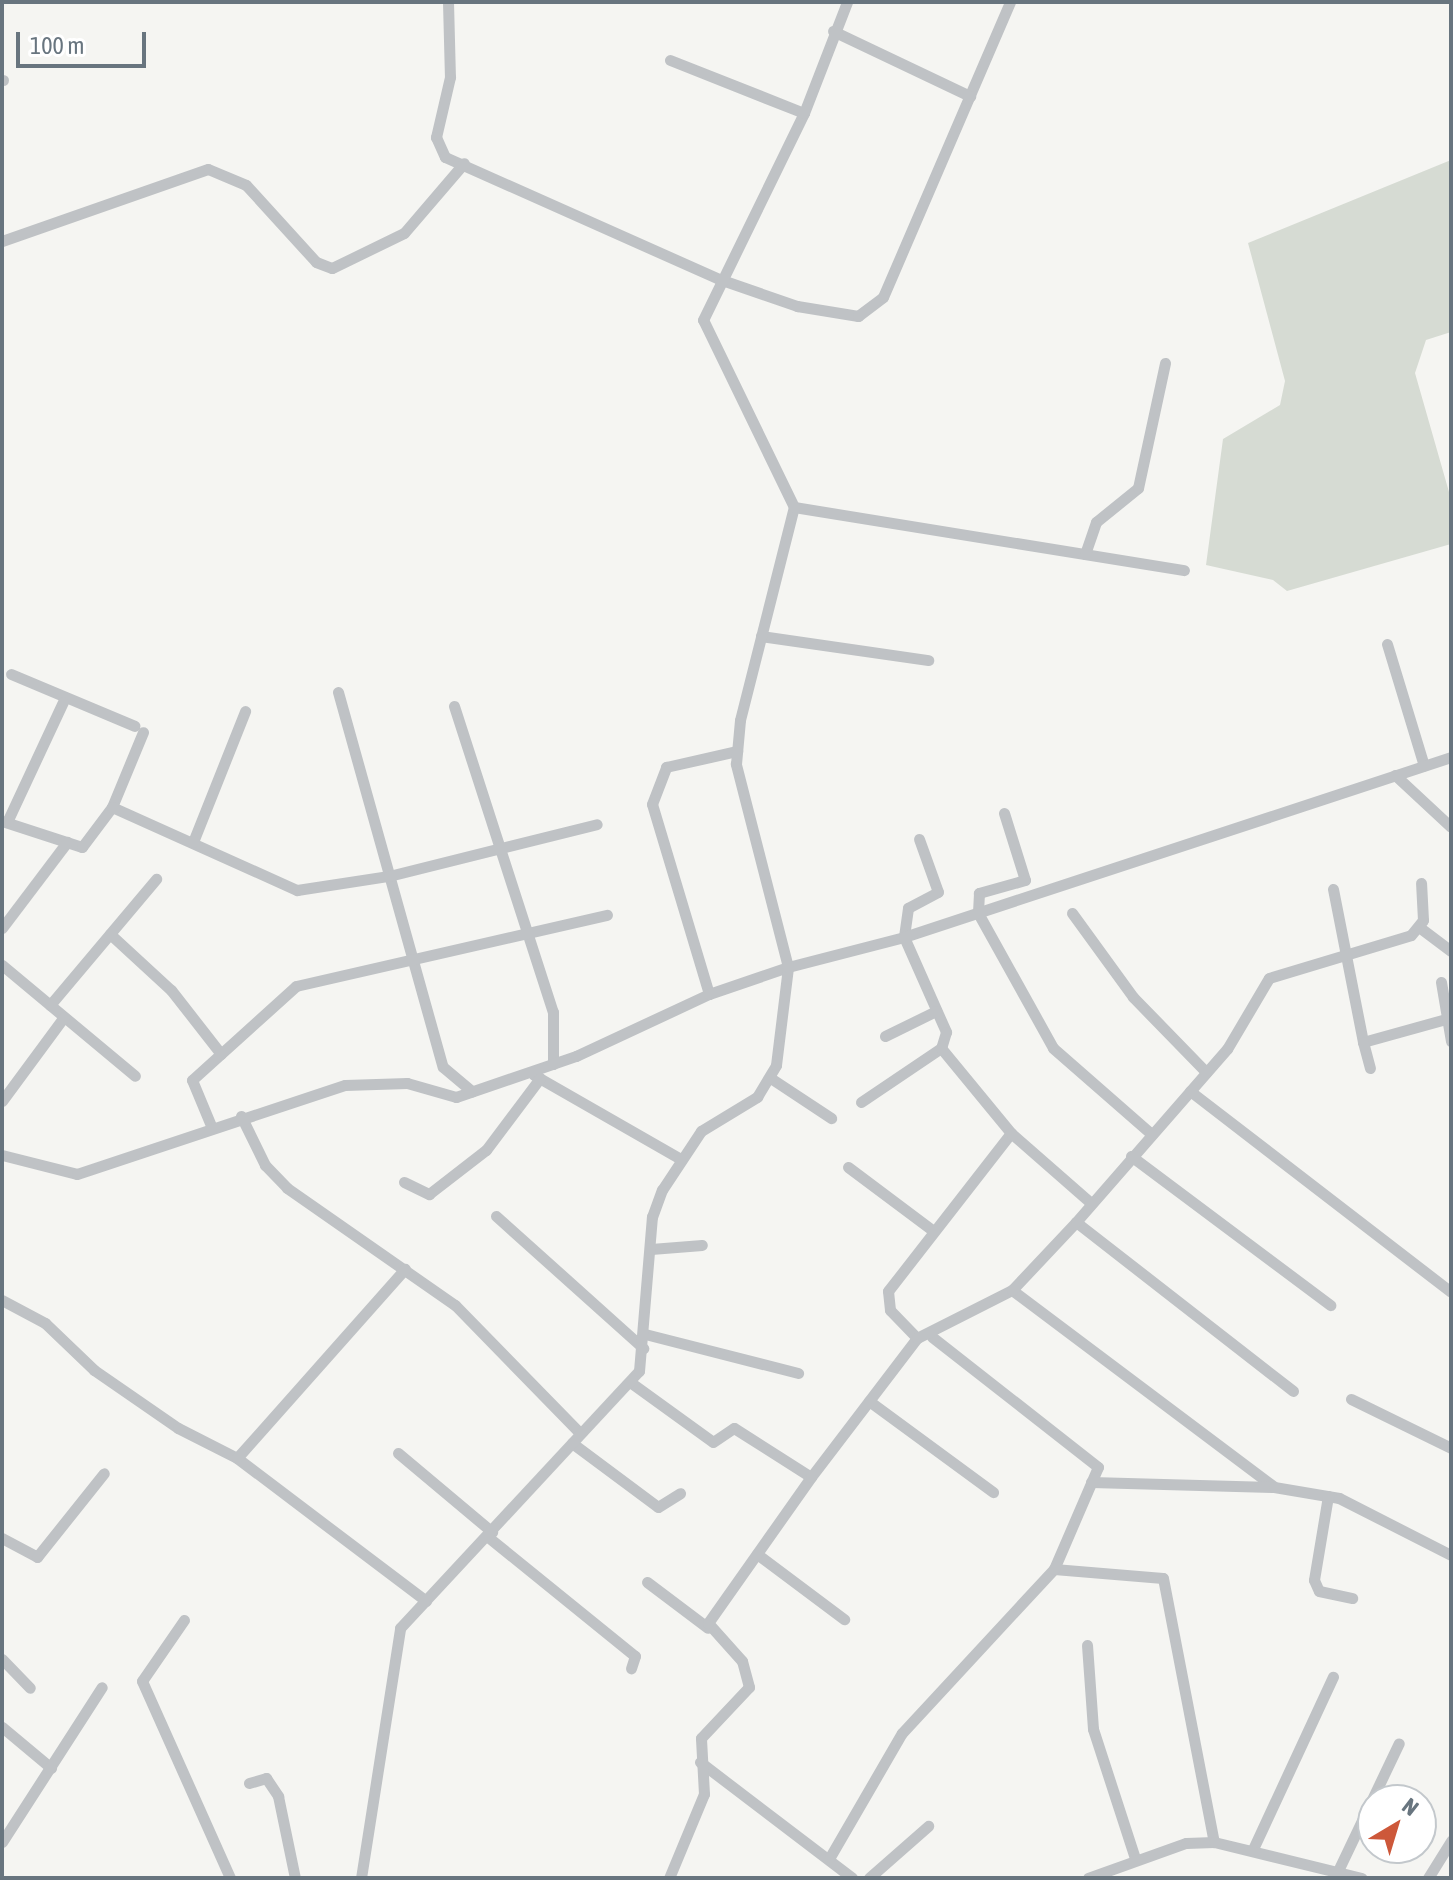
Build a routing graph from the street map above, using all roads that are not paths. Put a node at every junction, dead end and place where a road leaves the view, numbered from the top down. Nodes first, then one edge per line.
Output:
1 (448, 2) edge
2 (847, 2) edge
3 (1010, 2) edge
4 (833, 31) junction
5 (670, 60) dead end
6 (970, 96) junction
7 (804, 113) junction
8 (464, 163) junction
9 (2, 241) edge
10 (719, 279) junction
11 (1165, 363) dead end
12 (794, 507) junction
13 (1085, 554) junction
14 (1184, 570) dead end
15 (761, 636) junction
16 (1387, 644) dead end
17 (928, 660) dead end
18 (11, 674) dead end
19 (338, 692) dead end
20 (63, 702) junction
21 (454, 706) dead end
22 (245, 711) dead end
23 (737, 751) junction
24 (1451, 757) edge
25 (1424, 766) junction
26 (1395, 775) junction
27 (112, 807) junction
28 (1004, 813) dead end
29 (4, 822) edge
30 (597, 824) dead end
31 (1451, 827) edge
32 (919, 839) dead end
33 (67, 842) junction
34 (193, 842) junction
35 (503, 848) junction
36 (389, 876) junction
37 (156, 879) dead end
38 (1421, 883) dead end
39 (1333, 889) dead end
40 (978, 913) junction
41 (1072, 913) dead end
42 (607, 915) dead end
43 (1419, 927) junction
44 (2, 928) edge
45 (110, 934) junction
46 (528, 934) junction
47 (904, 937) junction
48 (1451, 951) edge
49 (1344, 954) junction
50 (418, 958) junction
51 (2, 965) edge
52 (788, 967) junction
53 (1441, 982) dead end
54 (709, 994) junction
55 (50, 1005) junction
56 (936, 1011) junction
57 (64, 1017) junction
58 (1446, 1019) junction
59 (885, 1036) dead end
60 (1451, 1041) edge
61 (1363, 1042) junction
62 (941, 1048) junction
63 (221, 1054) junction
64 (553, 1064) junction
65 (1370, 1068) dead end
66 (1206, 1072) junction
67 (535, 1075) junction
68 (135, 1076) dead end
69 (772, 1079) junction
70 (6, 1085) edge
71 (472, 1091) junction
72 (1190, 1091) junction
73 (2, 1101) edge
74 (861, 1102) dead end
75 (241, 1116) junction
76 (831, 1118) dead end
77 (212, 1128) junction
78 (1011, 1133) junction
79 (1150, 1133) junction
80 (2, 1155) edge
81 (1131, 1156) junction
82 (679, 1158) junction
83 (848, 1167) dead end
84 (404, 1182) dead end
85 (1091, 1203) junction
86 (496, 1216) dead end
87 (1076, 1222) junction
88 (931, 1229) junction
89 (702, 1245) dead end
90 (651, 1249) junction
91 (405, 1269) junction
92 (1012, 1290) junction
93 (1451, 1292) edge
94 (2, 1300) edge
95 (1330, 1305) dead end
96 (645, 1334) junction
97 (932, 1337) junction
98 (917, 1338) junction
99 (643, 1348) junction
100 (798, 1373) dead end
101 (630, 1382) junction
102 (1293, 1391) dead end
103 (1351, 1399) dead end
104 (869, 1401) junction
105 (576, 1438) junction
106 (1451, 1448) edge
107 (398, 1453) dead end
108 (237, 1458) junction
109 (104, 1473) dead end
110 (811, 1477) junction
111 (1091, 1482) junction
112 (1274, 1487) junction
113 (993, 1492) dead end
114 (680, 1493) dead end
115 (1328, 1496) junction
116 (490, 1535) junction
117 (2, 1538) edge
118 (757, 1554) junction
119 (1451, 1555) edge
120 (1054, 1569) junction
121 (647, 1582) dead end
122 (1352, 1598) dead end
123 (426, 1601) junction
124 (844, 1619) dead end
125 (184, 1620) dead end
126 (708, 1628) junction
127 (1087, 1645) dead end
128 (2, 1659) edge
129 (631, 1668) dead end
130 (1333, 1677) dead end
131 (102, 1687) dead end
132 (30, 1688) dead end
133 (2, 1727) edge
134 (1399, 1743) dead end
135 (700, 1762) junction
136 (51, 1768) junction
137 (249, 1783) dead end
138 (928, 1826) dead end
139 (1451, 1841) edge
140 (2, 1842) edge
141 (1214, 1842) junction
142 (1253, 1849) junction
143 (830, 1857) junction
144 (1135, 1858) junction
145 (1336, 1875) edge
146 (230, 1878) edge
147 (295, 1878) edge
148 (361, 1878) edge
149 (669, 1878) edge
150 (852, 1878) edge
151 (869, 1878) edge
152 (1088, 1878) edge
153 (1362, 1878) edge
154 (1428, 1878) edge

1 - 8 street
2 - 4 street
3 - 6 street
4 - 6 street
4 - 7 street
5 - 7 street
6 - 10 street
7 - 10 street
8 - 9 street
8 - 10 street
10 - 12 street
11 - 13 street
12 - 13 street
12 - 15 street
13 - 14 street
15 - 17 street
15 - 23 street
16 - 25 street
18 - 20 street
19 - 36 street
20 - 27 street
20 - 29 street
21 - 35 street
22 - 34 street
23 - 52 street
23 - 54 street
24 - 25 street
25 - 26 street
26 - 31 street
26 - 40 street
27 - 33 street
27 - 34 street
28 - 40 street
29 - 33 street
30 - 35 street
32 - 47 street
33 - 44 street
34 - 36 street
35 - 36 street
35 - 46 street
36 - 50 street
37 - 45 street
38 - 43 street
39 - 49 street
40 - 47 street
40 - 79 street
41 - 66 street
42 - 46 street
43 - 48 street
43 - 49 street
45 - 55 street
45 - 63 street
46 - 50 street
46 - 64 street
47 - 52 street
47 - 56 street
49 - 61 street
49 - 66 street
50 - 63 street
50 - 71 street
51 - 55 street
52 - 54 street
52 - 69 street
53 - 58 street
54 - 64 street
55 - 57 street
56 - 59 street
56 - 62 street
57 - 68 street
57 - 70 street
58 - 60 street
58 - 61 street
61 - 65 street
62 - 74 street
62 - 78 street
63 - 77 street
64 - 67 street
66 - 72 street
67 - 71 street
67 - 82 street
67 - 84 street
69 - 76 street
69 - 82 street
70 - 73 street
71 - 75 street
72 - 79 street
72 - 93 street
75 - 77 street
75 - 91 street
77 - 80 street
78 - 85 street
78 - 88 street
79 - 81 street
81 - 85 street
81 - 95 street
82 - 90 street
83 - 88 street
85 - 87 street
86 - 99 street
87 - 92 street
87 - 102 street
88 - 98 street
89 - 90 street
90 - 96 street
91 - 105 street
91 - 108 street
92 - 97 street
92 - 112 street
94 - 108 street
96 - 99 street
96 - 100 street
97 - 98 street
97 - 111 street
98 - 104 street
99 - 101 street
101 - 105 street
101 - 110 street
103 - 106 street
104 - 110 street
104 - 113 street
105 - 114 street
105 - 116 street
107 - 116 street
108 - 123 street
109 - 117 street
110 - 118 street
111 - 112 street
111 - 120 street
112 - 115 street
115 - 119 street
115 - 122 street
116 - 123 street
116 - 129 street
118 - 124 street
118 - 126 street
120 - 141 street
120 - 143 street
121 - 126 street
123 - 148 street
125 - 146 street
126 - 135 street
127 - 144 street
128 - 132 street
130 - 142 street
131 - 136 street
133 - 136 street
134 - 145 street
135 - 143 street
135 - 149 street
136 - 140 street
137 - 147 street
138 - 151 street
139 - 154 street
141 - 142 street
141 - 144 street
142 - 145 street
143 - 150 street
144 - 152 street
145 - 153 street

